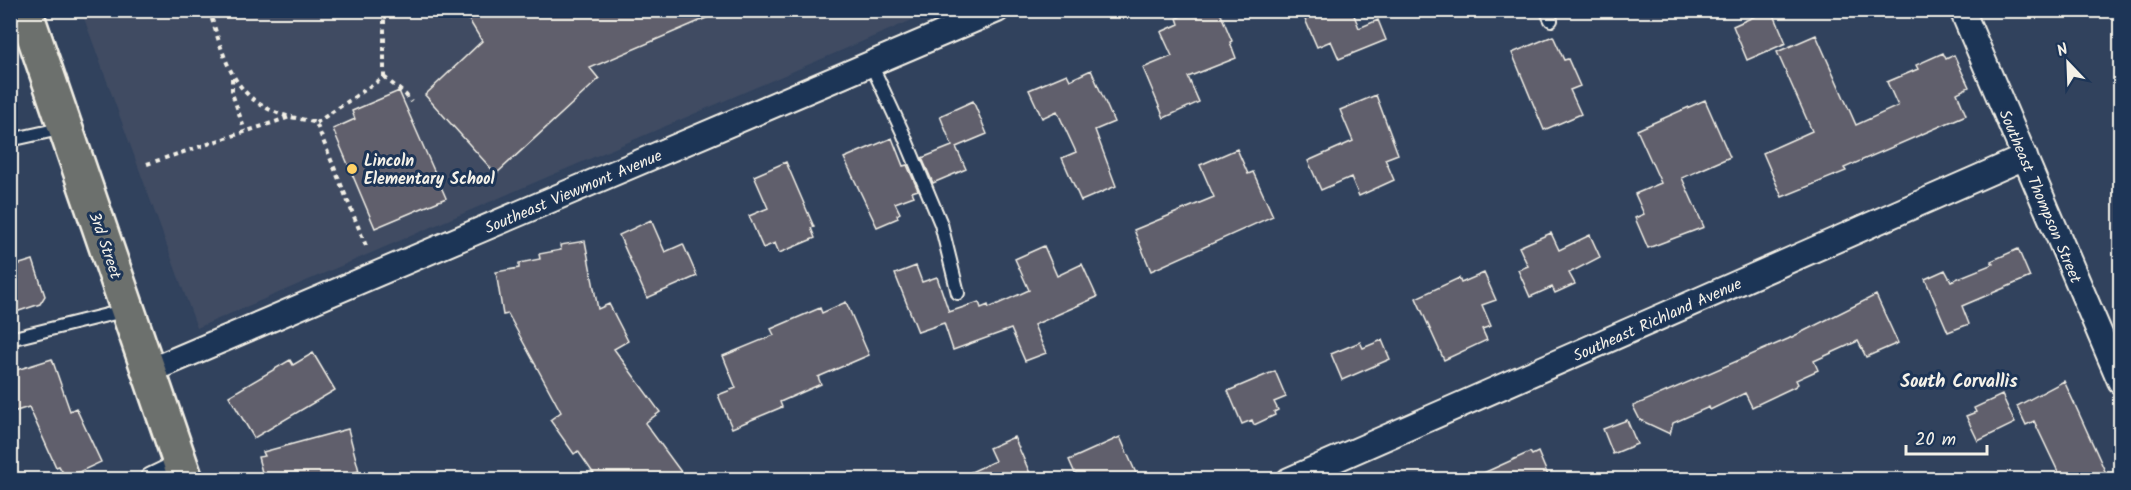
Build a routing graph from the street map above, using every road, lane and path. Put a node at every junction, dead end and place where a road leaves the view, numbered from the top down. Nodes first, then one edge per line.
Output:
1 (25, 10) edge
2 (209, 10) edge
3 (384, 10) edge
4 (997, 10) edge
5 (1962, 10) edge
6 (958, 18) edge
7 (871, 64) junction
8 (232, 77) junction
9 (384, 77) junction
10 (411, 102) dead end
11 (294, 116) junction
12 (315, 123) junction
13 (66, 128) junction
14 (245, 131) junction
15 (10, 140) edge
16 (2025, 157) junction
17 (147, 164) dead end
18 (366, 246) dead end
19 (958, 293) dead end
20 (128, 309) junction
21 (10, 339) edge
22 (149, 371) junction
23 (2121, 381) edge
24 (184, 473) edge
25 (152, 480) edge
26 (1289, 480) edge

1 - 13 highway, 3rd Street
2 - 8 path
3 - 9 path
4 - 6 street, Southeast Viewmont Avenue
5 - 16 street, Southeast Thompson Street
6 - 7 street, Southeast Viewmont Avenue
7 - 19 lane
7 - 22 street, Southeast Viewmont Avenue
8 - 11 path
8 - 14 path
9 - 10 path
9 - 12 path
11 - 12 path
11 - 14 path
12 - 18 path
13 - 15 lane
13 - 20 highway, 3rd Street
14 - 17 path
16 - 23 street, Southeast Thompson Street
16 - 26 street, Southeast Richland Avenue
20 - 21 lane
20 - 22 highway, 3rd Street
22 - 24 highway, 3rd Street
24 - 25 street

